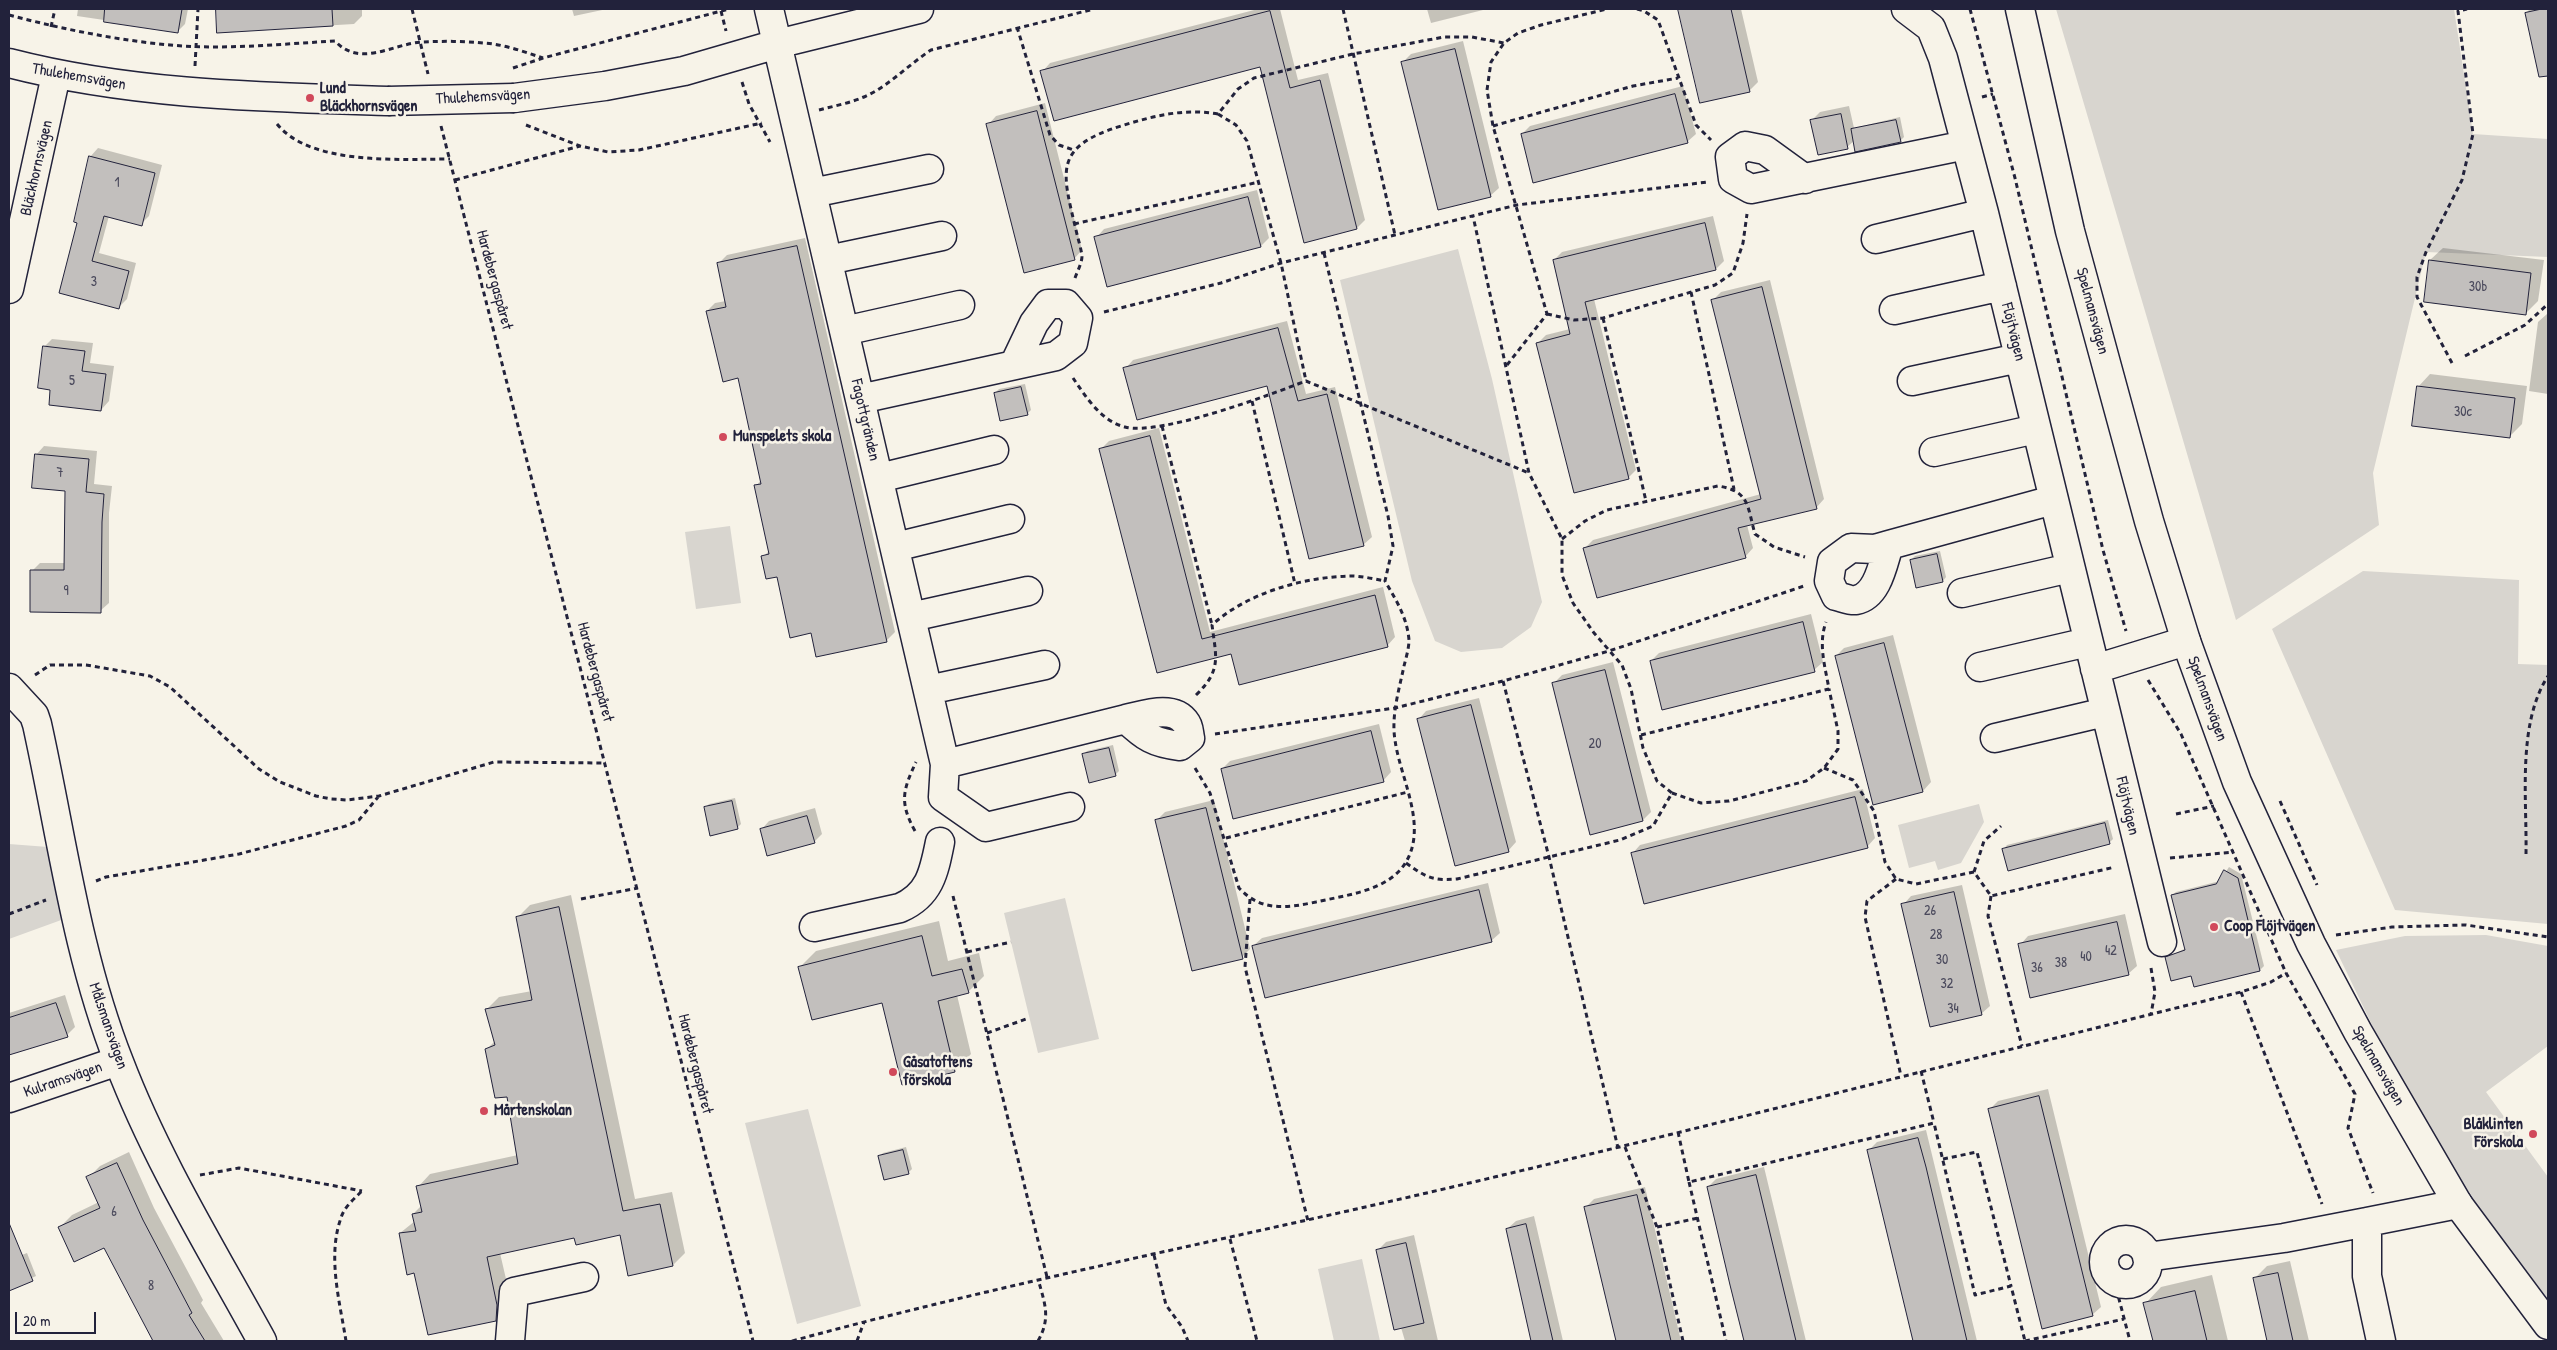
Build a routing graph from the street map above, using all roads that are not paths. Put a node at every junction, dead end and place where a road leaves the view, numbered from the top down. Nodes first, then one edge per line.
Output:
1 (769, 9) edge
2 (919, 9) edge
3 (1906, 9) edge
4 (2020, 9) edge
5 (777, 44) junction
6 (9, 63) edge
7 (56, 75) junction
8 (1966, 145) junction
9 (929, 169) dead end
10 (1805, 179) junction
11 (812, 193) junction
12 (1984, 213) junction
13 (942, 236) dead end
14 (1876, 239) dead end
15 (828, 260) junction
16 (2002, 286) junction
17 (9, 289) edge
18 (960, 305) dead end
19 (1894, 310) dead end
20 (844, 331) junction
21 (2019, 358) junction
22 (1014, 365) junction
23 (1912, 382) dead end
24 (860, 399) junction
25 (2036, 429) junction
26 (994, 450) dead end
27 (1934, 452) dead end
28 (879, 478) junction
29 (2053, 500) junction
30 (1010, 519) dead end
31 (1889, 545) junction
32 (895, 547) junction
33 (2070, 568) junction
34 (1028, 591) dead end
35 (1962, 592) dead end
36 (911, 616) junction
37 (2186, 641) junction
38 (2088, 642) junction
39 (1045, 665) dead end
40 (1980, 667) dead end
41 (2095, 669) junction
42 (928, 690) junction
43 (10, 691) edge
44 (2105, 712) junction
45 (1126, 719) junction
46 (1994, 738) dead end
47 (946, 764) junction
48 (1070, 806) dead end
49 (940, 842) dead end
50 (814, 927) dead end
51 (2162, 942) road end
52 (118, 1061) junction
53 (9, 1098) edge
54 (2458, 1204) junction
55 (2367, 1222) junction
56 (584, 1277) dead end
57 (2114, 1280) road end
58 (2548, 1325) edge
59 (262, 1341) edge
60 (510, 1341) edge
61 (2381, 1341) edge

1 - 5 street, Fagottgränden
2 - 5 street, Thulehemsvägen
3 - 8 street, Flöjtvägen
4 - 37 street, Spelmansvägen
5 - 7 street, Thulehemsvägen, bridge
5 - 11 street, Fagottgränden
6 - 7 street, Thulehemsvägen
7 - 17 street, Bläckhornsvägen
8 - 10 street
8 - 12 street, Flöjtvägen
9 - 11 street
10 - 10 street
11 - 15 street, Fagottgränden
12 - 14 street
12 - 16 street, Flöjtvägen
13 - 15 street
15 - 20 street, Fagottgränden
16 - 19 street
16 - 21 street, Flöjtvägen
18 - 20 street
20 - 24 street, Fagottgränden
21 - 23 street
21 - 25 street, Flöjtvägen
22 - 22 street
22 - 24 street
24 - 28 street, Fagottgränden
25 - 27 street
25 - 29 street, Flöjtvägen
26 - 28 street
28 - 32 street, Fagottgränden
29 - 31 street
29 - 33 street, Flöjtvägen
30 - 32 street
31 - 31 street
32 - 36 street, Fagottgränden
33 - 35 street
33 - 38 street, Flöjtvägen
34 - 36 street
36 - 42 street, Fagottgränden
37 - 41 street
37 - 54 street, Spelmansvägen
38 - 40 street
38 - 41 street, Flöjtvägen
39 - 42 street
41 - 44 street, Flöjtvägen
42 - 47 street, Fagottgränden
43 - 52 street, Målsmansvägen
44 - 46 street
44 - 51 street, Flöjtvägen
45 - 45 street
45 - 47 street
47 - 48 street, Fagottgränden
49 - 50 street
52 - 53 street, Kulramsvägen
52 - 59 street, Målsmansvägen
54 - 55 street
54 - 58 street, Spelmansvägen
55 - 57 street
55 - 61 street
56 - 60 street

